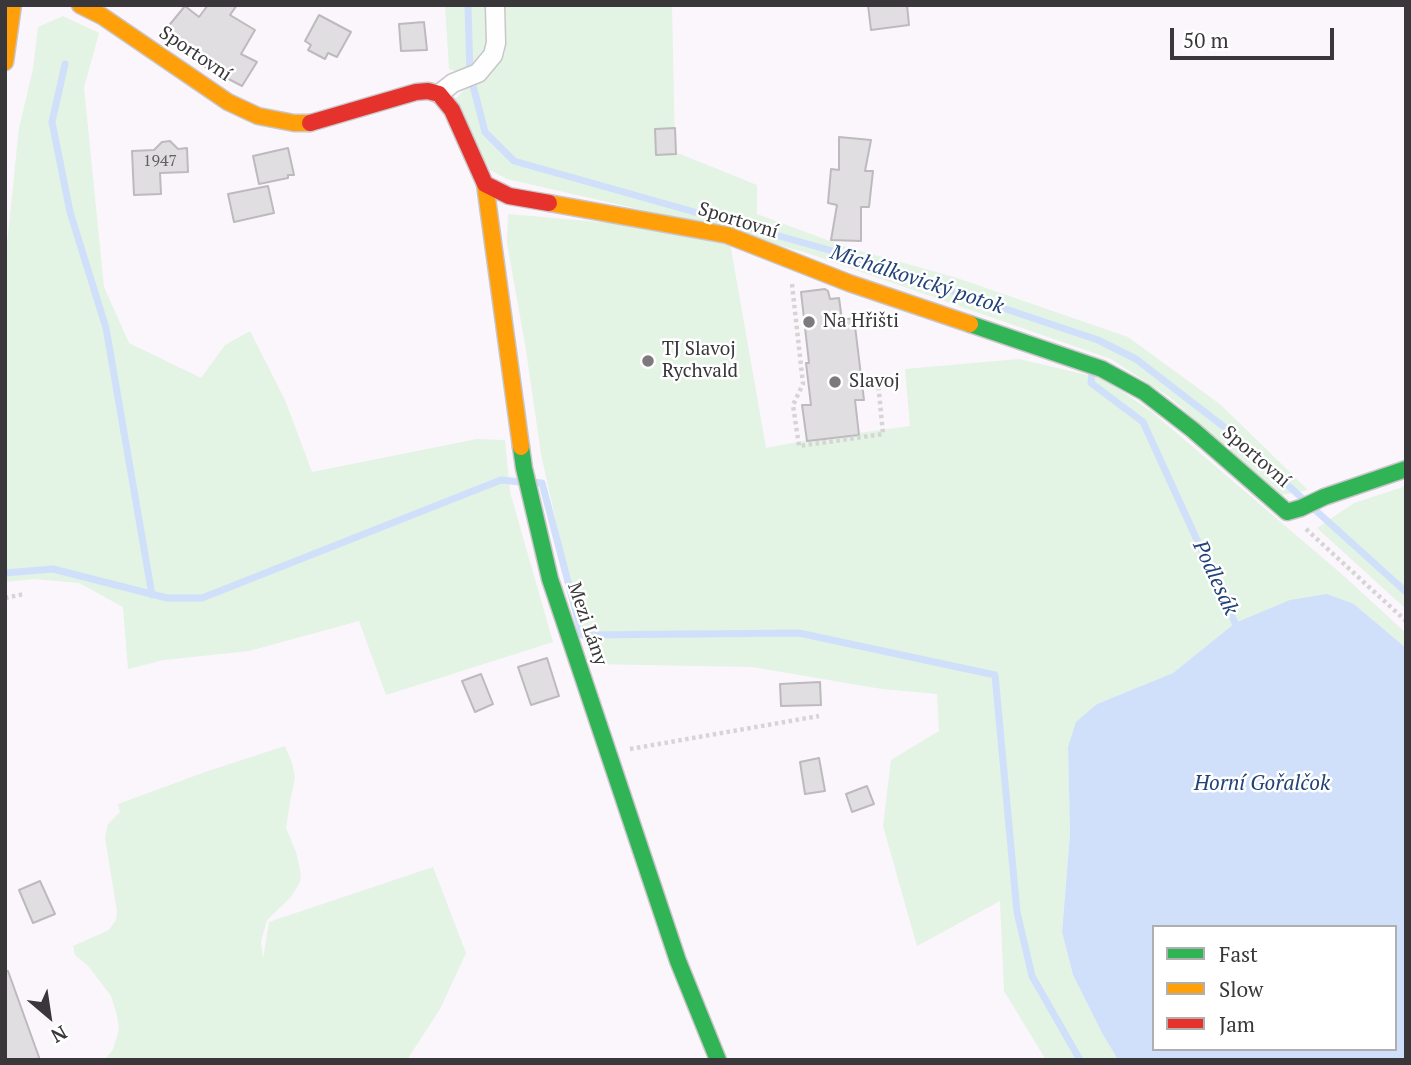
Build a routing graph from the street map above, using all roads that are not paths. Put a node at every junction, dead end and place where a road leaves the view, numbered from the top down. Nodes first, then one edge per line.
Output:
1 (13, 5) edge
2 (80, 5) edge
3 (495, 5) edge
4 (5, 62) edge
5 (446, 88) junction
6 (485, 184) junction
7 (1406, 469) edge
8 (718, 1060) edge

1 - 4 street
2 - 5 street, Sportovní
3 - 5 street
5 - 6 street
6 - 7 street, Sportovní
6 - 8 street, Mezi Lány

